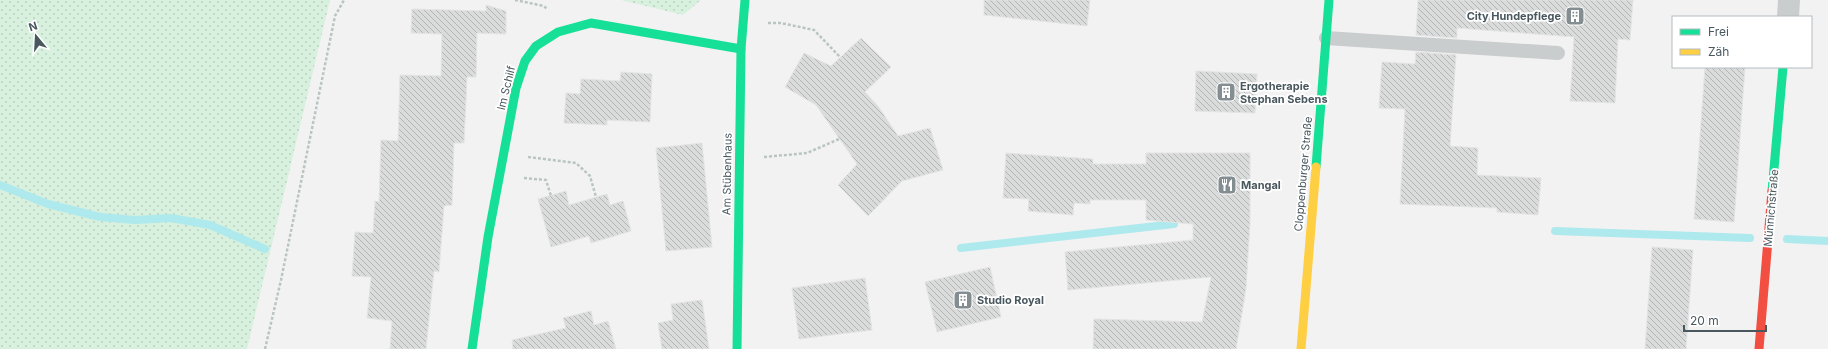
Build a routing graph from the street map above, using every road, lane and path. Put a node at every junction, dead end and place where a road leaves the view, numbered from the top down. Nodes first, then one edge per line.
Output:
1 (344, 0) edge
2 (745, 0) edge
3 (1329, 0) edge
4 (1789, 0) edge
5 (1788, 16) edge
6 (743, 24) junction
7 (1326, 38) junction
8 (741, 49) junction
9 (1558, 53) dead end
10 (840, 57) dead end
11 (1784, 68) edge
12 (840, 139) dead end
13 (504, 154) junction
14 (739, 159) junction
15 (499, 176) junction
16 (551, 196) dead end
17 (596, 197) dead end
18 (265, 349) edge
19 (472, 349) edge
20 (737, 349) edge
21 (1301, 349) edge
22 (1759, 349) edge

1 - 18 path
2 - 6 street, Am Stübenhaus
3 - 7 street, Cloppenburger Straße
4 - 5 street
6 - 8 street, Am Stübenhaus
6 - 10 path
7 - 9 lane
7 - 21 street, Cloppenburger Straße
8 - 13 street, Im Schilf
8 - 14 street, Am Stübenhaus
11 - 22 street, Münnichstraße
12 - 14 path
13 - 15 street, Im Schilf
13 - 17 path
14 - 20 street, Am Stübenhaus
15 - 16 path
15 - 19 street, Im Schilf

